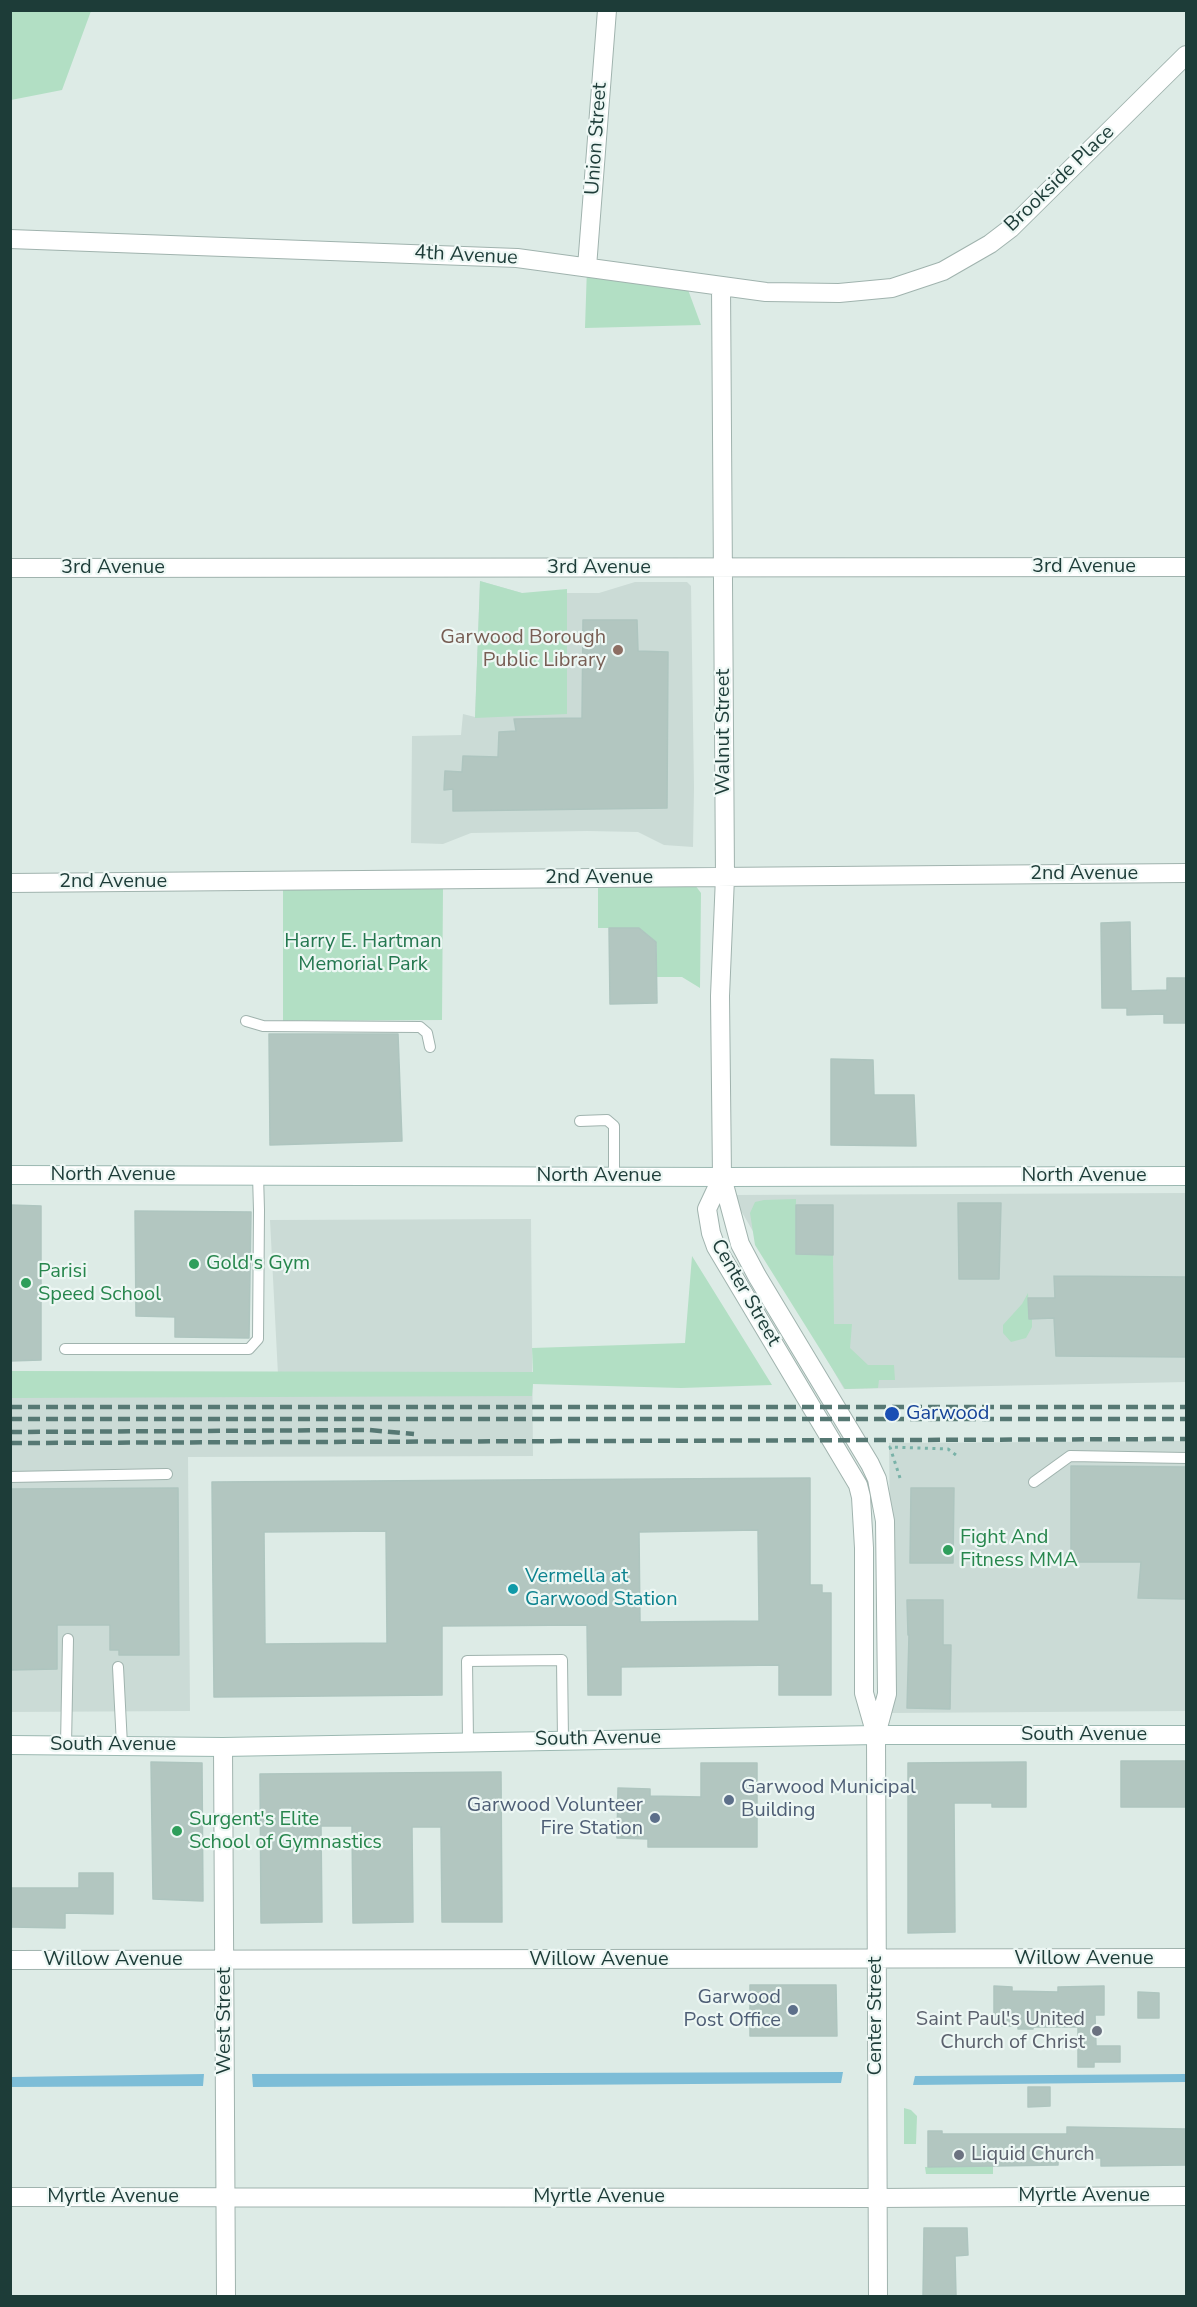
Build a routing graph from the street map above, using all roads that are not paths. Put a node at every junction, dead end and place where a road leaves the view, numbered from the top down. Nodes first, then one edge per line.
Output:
1 (601, 11) edge
2 (1186, 55) edge
3 (10, 239) edge
4 (587, 267) junction
5 (918, 281) joint
6 (721, 286) junction
7 (723, 567) junction
8 (1186, 567) edge
9 (10, 568) edge
10 (1186, 873) edge
11 (725, 877) junction
12 (10, 883) edge
13 (246, 1021) dead end
14 (430, 1047) dead end
15 (580, 1121) dead end
16 (10, 1175) edge
17 (258, 1175) junction
18 (614, 1176) junction
19 (1186, 1176) edge
20 (722, 1178) junction
21 (65, 1349) dead end
22 (1186, 1458) edge
23 (167, 1474) dead end
24 (10, 1477) edge
25 (1034, 1482) dead end
26 (68, 1640) dead end
27 (118, 1667) dead end
28 (876, 1735) junction
29 (1186, 1735) edge
30 (563, 1740) junction
31 (468, 1741) junction
32 (10, 1745) edge
33 (66, 1745) junction
34 (122, 1745) junction
35 (223, 1746) junction
36 (1186, 1958) edge
37 (10, 1960) edge
38 (225, 1960) junction
39 (875, 1960) junction
40 (226, 2196) junction
41 (1186, 2196) edge
42 (10, 2197) edge
43 (879, 2198) junction
44 (226, 2296) edge
45 (878, 2296) edge

1 - 4 street, Union Street
2 - 5 street, Brookside Place
3 - 4 street, 4th Avenue
4 - 6 street, 4th Avenue
5 - 6 street, 4th Avenue
6 - 7 street, Walnut Street
7 - 8 street, 3rd Avenue
7 - 9 street, 3rd Avenue
7 - 11 street, Walnut Street
10 - 11 street, 2nd Avenue
11 - 12 street, 2nd Avenue
11 - 20 street, Walnut Street
13 - 14 lane
15 - 18 lane
16 - 17 street, North Avenue
17 - 18 street, North Avenue
17 - 21 lane
18 - 20 street, North Avenue
19 - 20 street, North Avenue
20 - 28 street, Center Street
20 - 28 street, Center Street
22 - 25 lane
23 - 24 lane
26 - 33 lane
27 - 34 lane
28 - 29 street, South Avenue
28 - 30 street, South Avenue
28 - 39 street, Center Street
30 - 31 street, South Avenue
30 - 31 lane
31 - 35 street, South Avenue
32 - 33 street, South Avenue
33 - 34 street, South Avenue
34 - 35 street, South Avenue
35 - 38 street, West Street
36 - 39 street, Willow Avenue
37 - 38 street, Willow Avenue
38 - 39 street, Willow Avenue
38 - 40 street, West Street
39 - 43 street, Center Street
40 - 42 street, Myrtle Avenue
40 - 43 street, Myrtle Avenue
40 - 44 street, West Street
41 - 43 street, Myrtle Avenue
43 - 45 street, Center Street

